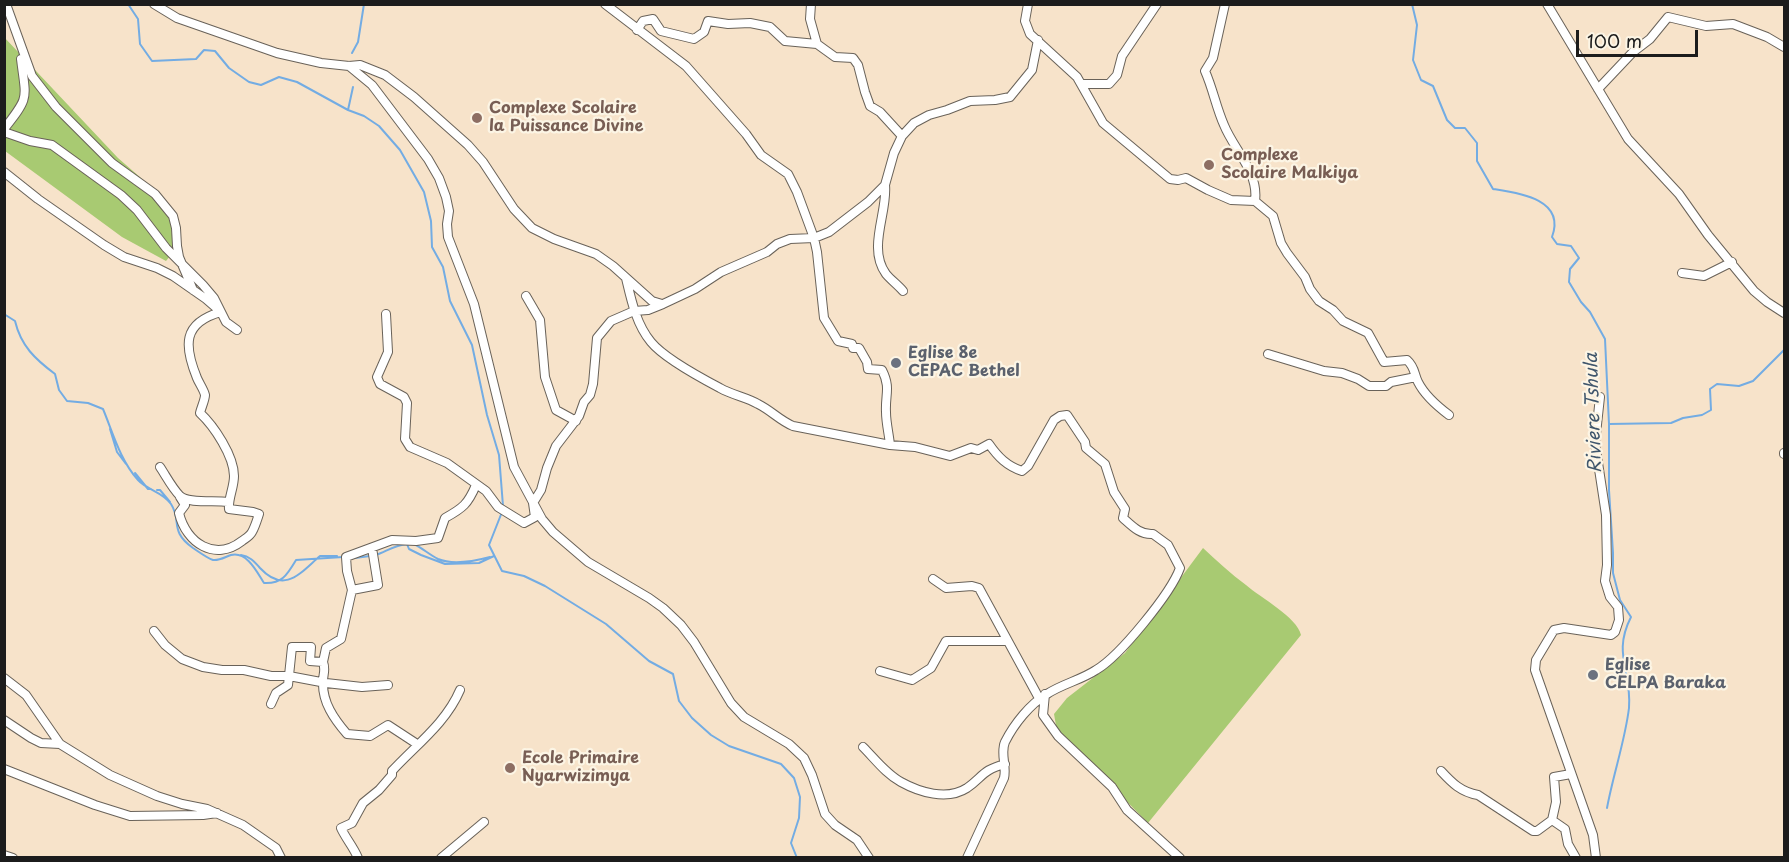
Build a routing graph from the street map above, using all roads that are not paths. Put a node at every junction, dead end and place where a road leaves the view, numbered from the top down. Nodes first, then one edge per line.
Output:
1 (6, 4) edge
2 (154, 4) edge
3 (605, 4) edge
4 (811, 4) edge
5 (1028, 4) edge
6 (1157, 4) edge
7 (1225, 4) edge
8 (1547, 4) edge
9 (638, 30) junction
10 (1038, 40) junction
11 (818, 44) junction
12 (19, 45) junction
13 (1785, 47) edge
14 (349, 66) junction
15 (1082, 84) junction
16 (1598, 89) junction
17 (4, 131) edge
18 (902, 136) junction
19 (4, 172) edge
20 (885, 185) junction
21 (1255, 201) junction
22 (814, 238) junction
23 (1732, 262) junction
24 (184, 267) junction
25 (1682, 273) dead end
26 (626, 278) junction
27 (193, 290) junction
28 (903, 291) dead end
29 (526, 296) dead end
30 (663, 304) junction
31 (634, 311) junction
32 (221, 312) junction
33 (1785, 313) edge
34 (386, 314) dead end
35 (237, 330) dead end
36 (1268, 354) dead end
37 (1416, 377) junction
38 (1600, 397) dead end
39 (1449, 415) dead end
40 (576, 421) junction
41 (890, 446) junction
42 (160, 467) dead end
43 (476, 485) junction
44 (180, 496) junction
45 (228, 502) junction
46 (533, 503) junction
47 (372, 548) junction
48 (933, 579) dead end
49 (352, 590) junction
50 (154, 630) dead end
51 (1007, 641) junction
52 (323, 662) junction
53 (880, 671) dead end
54 (289, 676) junction
55 (4, 678) edge
56 (323, 682) junction
57 (388, 685) dead end
58 (460, 690) dead end
59 (1043, 697) junction
60 (271, 704) dead end
61 (4, 720) edge
62 (60, 744) junction
63 (417, 744) junction
64 (863, 747) dead end
65 (1005, 764) junction
66 (4, 769) edge
67 (1441, 771) dead end
68 (1571, 774) junction
69 (218, 813) junction
70 (1552, 820) junction
71 (484, 822) dead end
72 (4, 855) edge
73 (13, 858) edge
74 (281, 858) edge
75 (358, 858) edge
76 (441, 858) edge
77 (869, 858) edge
78 (967, 858) edge
79 (1180, 858) edge
80 (1576, 858) edge
81 (1596, 858) edge

1 - 12 street
2 - 14 street
3 - 9 street
4 - 11 street
5 - 10 street
6 - 15 street
7 - 21 street
8 - 16 street
9 - 11 street
9 - 22 street
10 - 15 street
10 - 18 street
11 - 18 street
12 - 17 street
12 - 24 street
13 - 16 street
14 - 26 street
14 - 46 street
15 - 21 street
16 - 23 street
17 - 24 street
18 - 20 street
19 - 27 street
20 - 22 street
20 - 28 street
21 - 37 street
22 - 30 street
22 - 41 street
23 - 25 street
23 - 33 street
24 - 27 street
24 - 32 street
26 - 30 street
26 - 31 street
27 - 32 street
29 - 40 street
30 - 31 street
31 - 40 street
31 - 41 street
32 - 35 street
32 - 45 street
34 - 43 street
36 - 37 street
37 - 39 street
38 - 68 street
40 - 46 street
41 - 59 street
42 - 44 street
43 - 46 street
43 - 47 street
44 - 45 street
44 - 45 street
46 - 77 street
47 - 49 street
47 - 49 street
48 - 51 street
49 - 52 street
50 - 54 street
51 - 53 street
51 - 59 street
52 - 54 street
52 - 56 street
54 - 56 street
54 - 60 street
55 - 62 street
56 - 57 street
56 - 63 street
58 - 63 street
59 - 65 street
59 - 79 street
61 - 62 street
62 - 69 street
63 - 75 street
64 - 65 street
65 - 78 street
66 - 69 street
67 - 70 street
68 - 70 street
68 - 81 street
69 - 74 street
70 - 80 street
71 - 76 street
72 - 73 street

